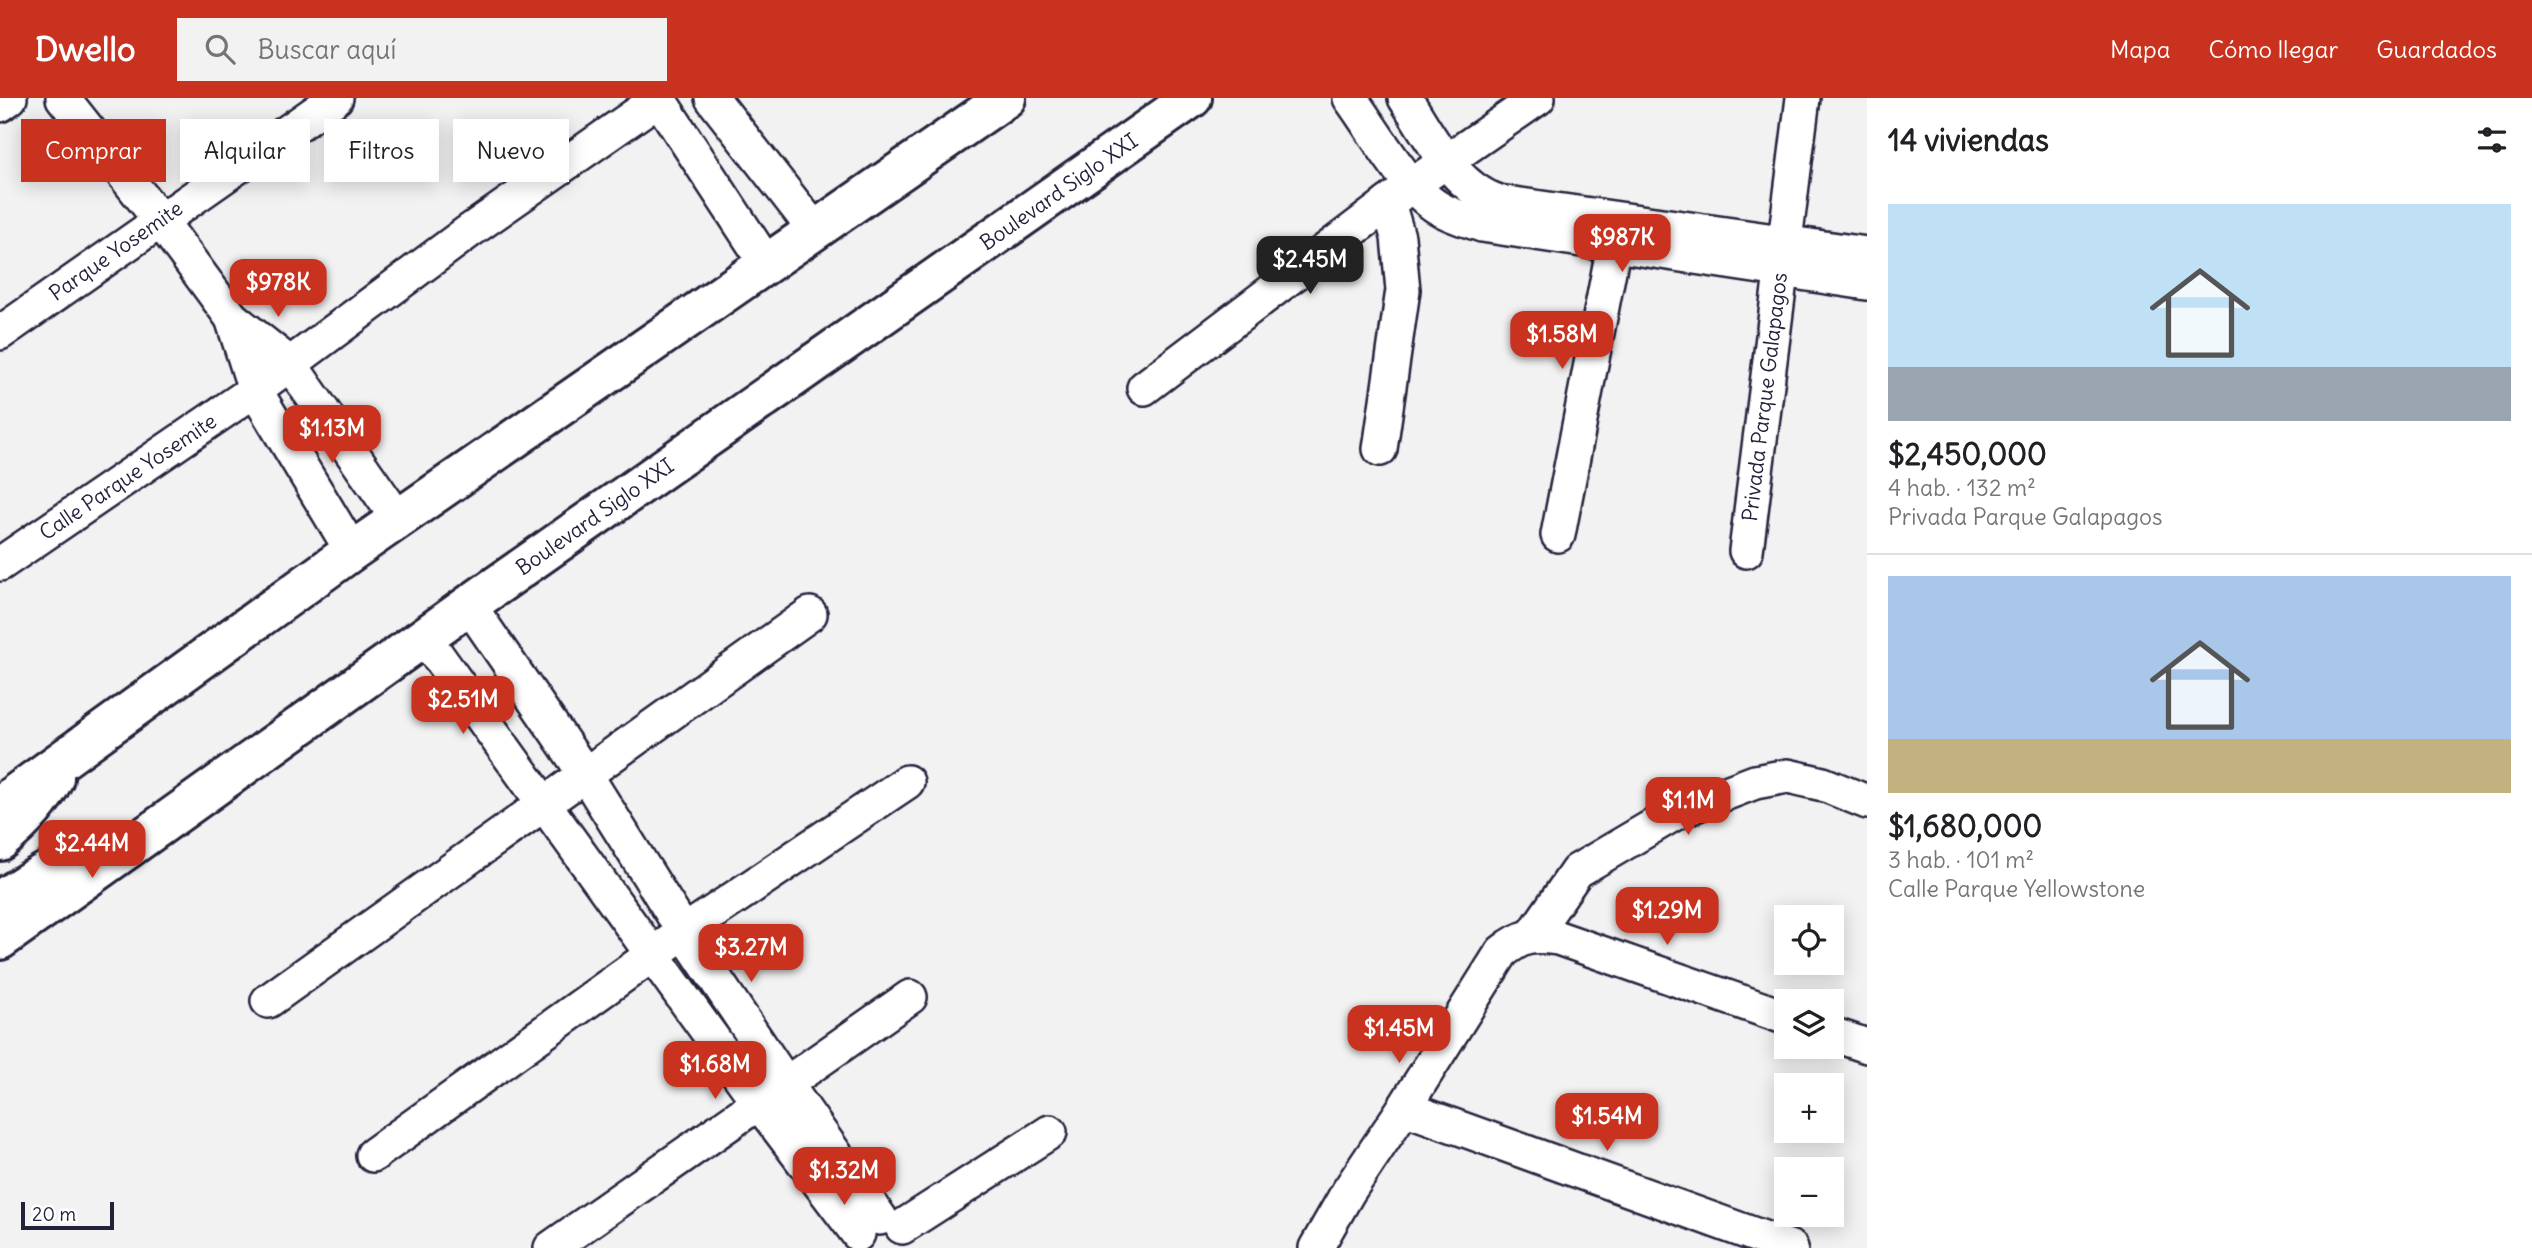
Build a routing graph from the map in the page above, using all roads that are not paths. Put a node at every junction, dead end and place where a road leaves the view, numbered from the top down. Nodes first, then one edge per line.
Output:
1 (10, 98) edge
2 (63, 98) edge
3 (336, 98) edge
4 (659, 98) edge
5 (712, 98) edge
6 (1006, 98) edge
7 (1192, 98) edge
8 (1403, 98) edge
9 (1538, 98) edge
10 (1803, 98) edge
11 (0, 105) edge
12 (1358, 109) edge
13 (744, 139) junction
14 (1448, 162) junction
15 (703, 166) junction
16 (783, 190) junction
17 (1400, 194) junction
18 (160, 220) junction
19 (739, 220) junction
20 (814, 229) junction
21 (1616, 232) junction
22 (1867, 254) edge
23 (1783, 257) junction
24 (766, 263) junction
25 (1867, 283) edge
26 (232, 318) junction
27 (0, 333) edge
28 (290, 364) junction
29 (1144, 388) dead end
30 (255, 390) junction
31 (337, 429) junction
32 (1380, 449) dead end
33 (296, 458) junction
34 (374, 482) junction
35 (329, 512) junction
36 (398, 519) junction
37 (1558, 535) dead end
38 (352, 551) junction
39 (1746, 551) dead end
40 (0, 564) edge
41 (469, 605) junction
42 (810, 614) dead end
43 (424, 637) junction
44 (63, 760) junction
45 (585, 774) junction
46 (907, 782) dead end
47 (1867, 802) edge
48 (546, 803) junction
49 (0, 805) edge
50 (168, 818) junction
51 (0, 841) edge
52 (0, 900) edge
53 (684, 932) junction
54 (1533, 935) junction
55 (0, 940) edge
56 (653, 954) junction
57 (910, 997) dead end
58 (268, 1001) dead end
59 (1774, 1013) edge
60 (1844, 1038) edge
61 (1867, 1046) edge
62 (786, 1084) junction
63 (759, 1103) junction
64 (1404, 1108) junction
65 (1050, 1132) dead end
66 (373, 1155) dead end
67 (881, 1235) edge
68 (551, 1248) edge
69 (1316, 1248) edge
70 (1791, 1248) edge

1 - 11 street
2 - 18 street
3 - 18 street, Parque Yosemite
4 - 15 street
4 - 28 street, Calle Parque Yosemite
5 - 13 street
6 - 20 street
7 - 41 street, Boulevard Siglo XXI
8 - 12 street
8 - 14 street
9 - 14 street
10 - 23 street, Privada Parque Galapagos
12 - 17 street
13 - 15 street
13 - 16 street
14 - 17 street
14 - 21 street
15 - 19 street
16 - 19 street
16 - 20 street
17 - 21 street
17 - 29 street
17 - 32 street
18 - 26 street
18 - 27 street, Parque Yosemite
19 - 24 street
20 - 24 street
21 - 23 street
21 - 37 street
22 - 23 street
23 - 25 street
23 - 39 street, Privada Parque Galapagos
24 - 36 street
26 - 28 street
26 - 30 street
28 - 30 street, Calle Parque Yosemite
28 - 31 street
30 - 33 street
30 - 40 street, Calle Parque Yosemite
31 - 33 street
31 - 34 street
33 - 35 street
34 - 35 street
34 - 36 street
35 - 38 street
36 - 38 street
38 - 44 street
41 - 43 street, Boulevard Siglo XXI
41 - 45 street
42 - 45 street
43 - 48 street
43 - 50 street, Boulevard Siglo XXI
44 - 49 street
44 - 51 street
45 - 48 street
45 - 53 street
46 - 53 street
47 - 54 street
48 - 56 street
48 - 58 street
50 - 52 street
50 - 55 street, Boulevard Siglo XXI
53 - 56 street
53 - 62 street
54 - 59 street
54 - 64 street
56 - 63 street
56 - 66 street
57 - 62 street
60 - 61 street
62 - 63 street
62 - 67 street
63 - 67 street
63 - 68 street
64 - 69 street
64 - 70 street
65 - 67 street

